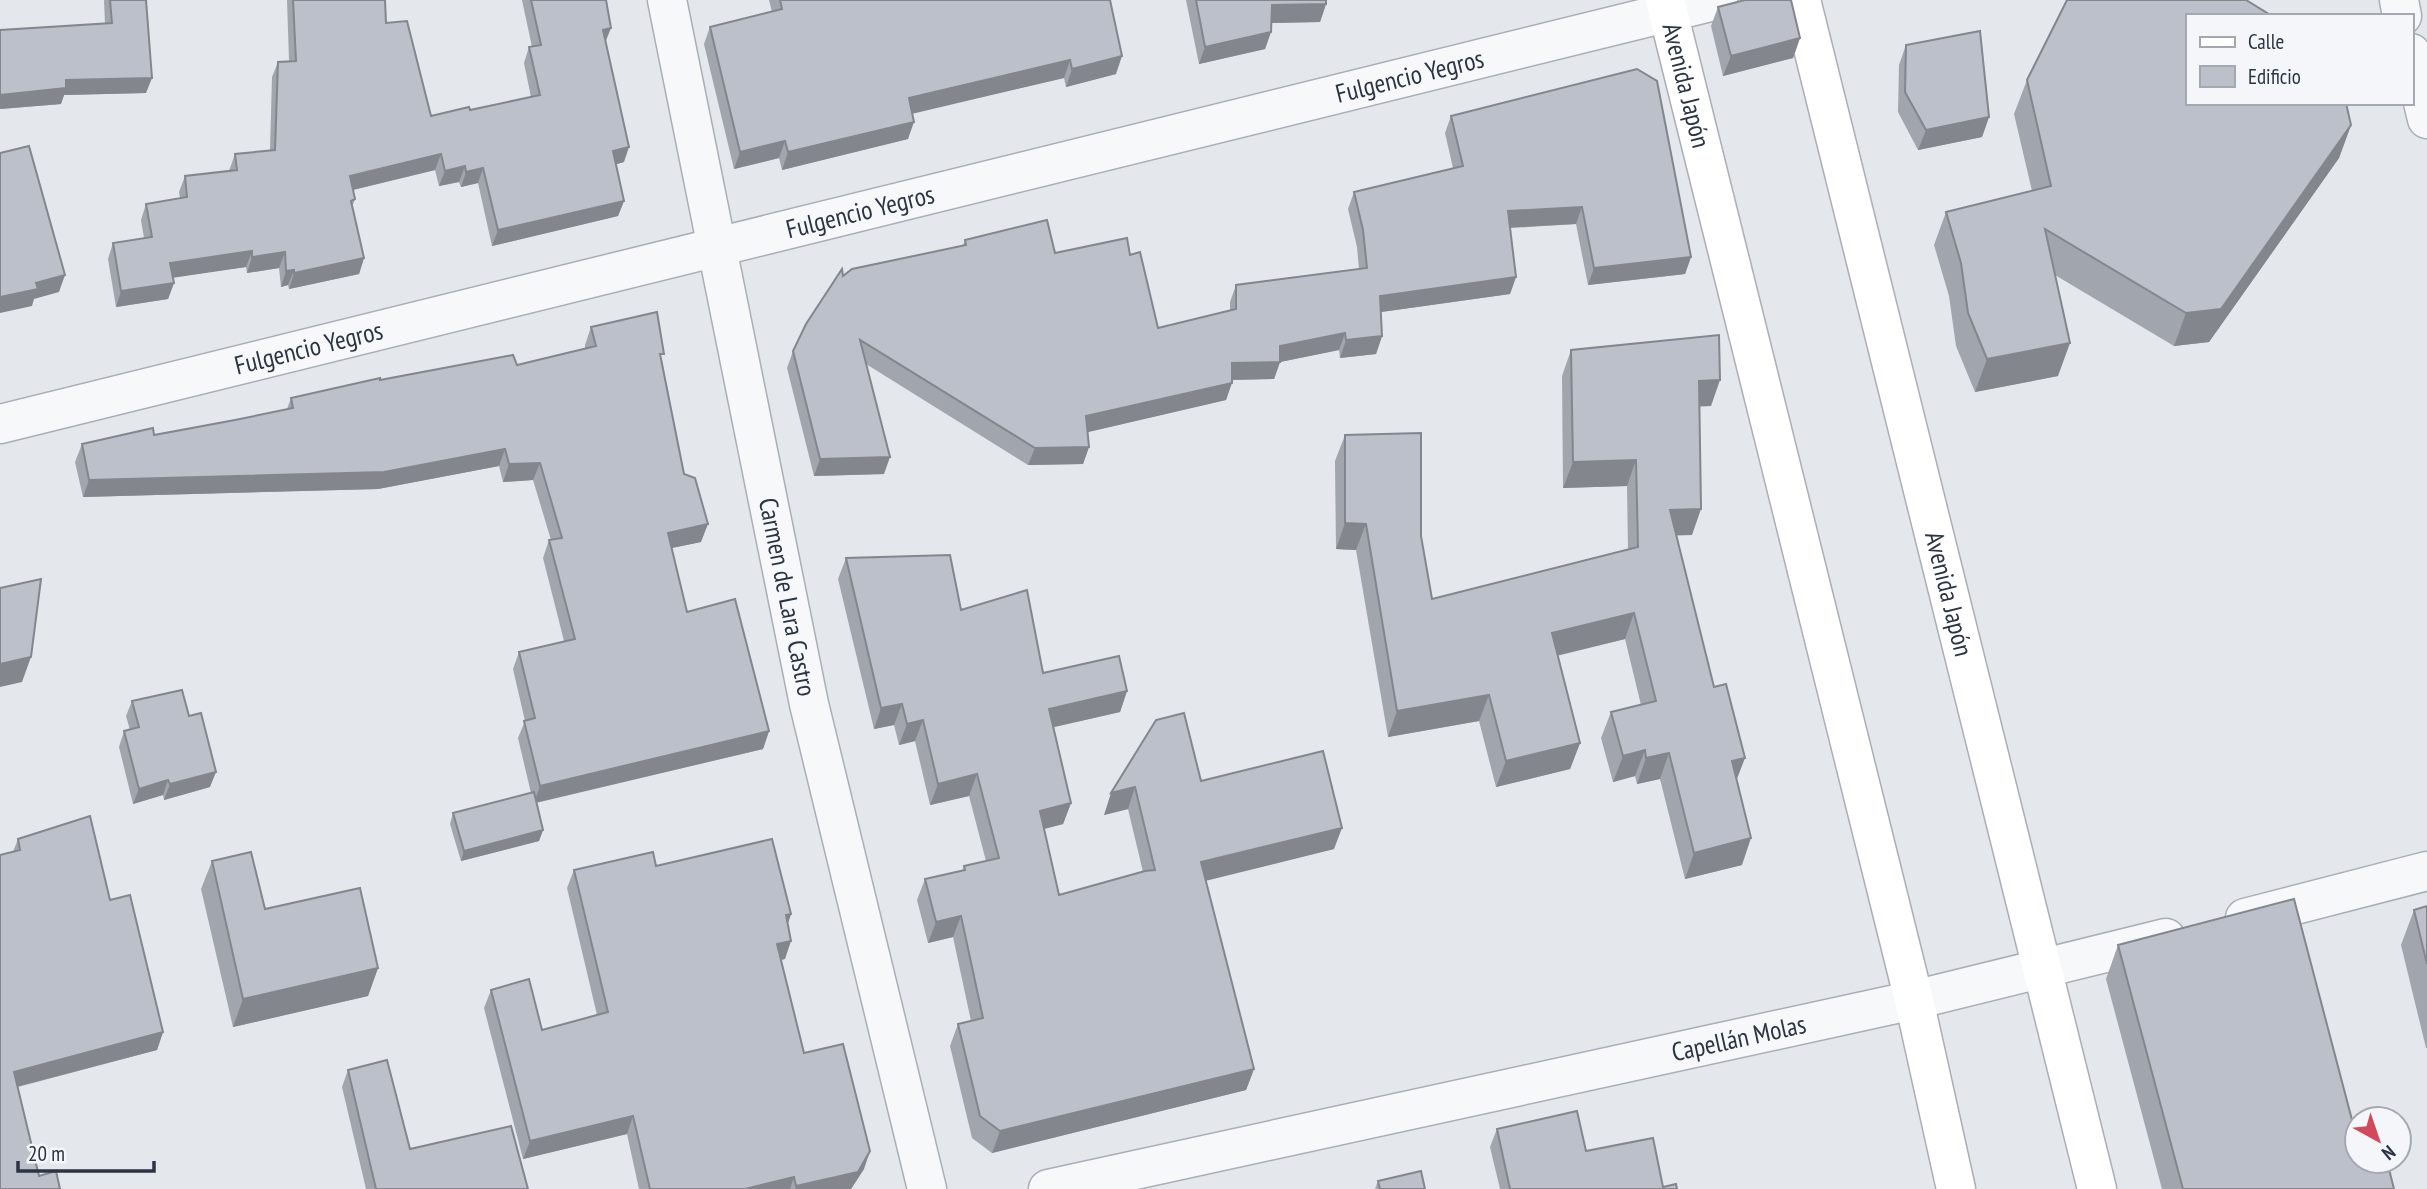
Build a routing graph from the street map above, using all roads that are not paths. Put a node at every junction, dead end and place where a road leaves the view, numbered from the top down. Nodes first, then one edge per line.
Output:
1 (667, 0) edge
2 (1718, 0) edge
3 (1801, 0) edge
4 (1666, 6) edge
5 (2413, 61) edge
6 (2427, 119) edge
7 (718, 247) junction
8 (0, 424) edge
9 (2427, 871) edge
10 (2043, 969) junction
11 (1914, 1000) junction
12 (927, 1189) edge
13 (1048, 1189) edge
14 (1956, 1189) edge
15 (2097, 1189) edge

1 - 7 street, Carmen de Lara Castro
2 - 4 street, Fulgencio Yegros
3 - 10 main road, Avenida Japón
4 - 7 street, Fulgencio Yegros
4 - 11 main road, Avenida Japón
5 - 6 street
7 - 8 street, Fulgencio Yegros
7 - 12 street, Carmen de Lara Castro
9 - 10 street, Capellán Molas
10 - 11 street, Capellán Molas
10 - 15 main road, Avenida Japón
11 - 13 street, Capellán Molas
11 - 14 main road, Avenida Japón

